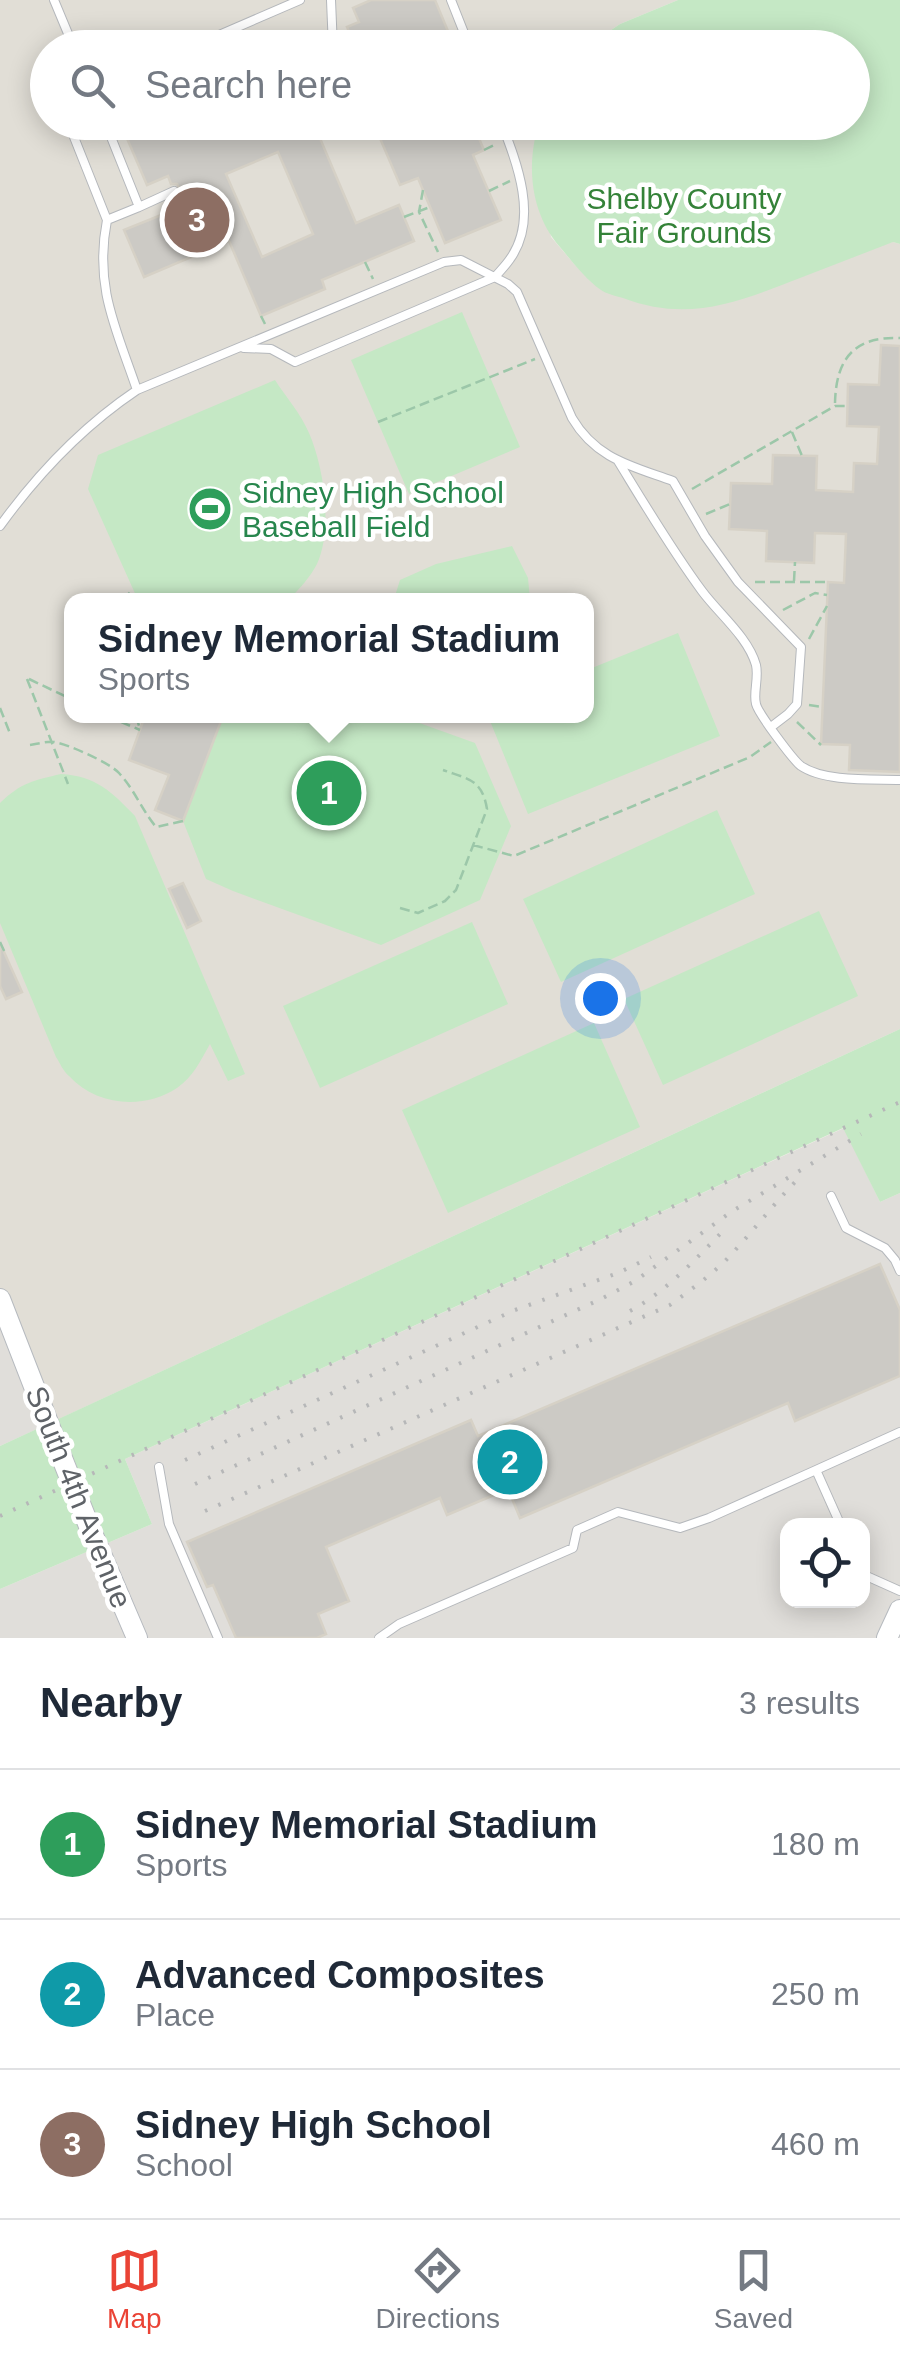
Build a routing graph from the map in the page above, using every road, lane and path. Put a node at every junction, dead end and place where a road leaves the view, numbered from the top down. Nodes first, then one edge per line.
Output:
1 (54, 0) edge
2 (300, 0) edge
3 (331, 0) edge
4 (451, 0) edge
5 (249, 22) junction
6 (66, 30) edge
7 (231, 30) edge
8 (252, 30) edge
9 (332, 30) edge
10 (463, 30) edge
11 (75, 140) edge
12 (112, 140) edge
13 (505, 140) edge
14 (507, 140) edge
15 (484, 150) dead end
16 (518, 177) junction
17 (422, 190) dead end
18 (174, 191) dead end
19 (489, 191) dead end
20 (139, 207) junction
21 (430, 207) dead end
22 (418, 212) junction
23 (404, 217) dead end
24 (107, 220) junction
25 (365, 262) dead end
26 (444, 262) junction
27 (495, 277) junction
28 (377, 290) junction
29 (900, 338) edge
30 (240, 347) junction
31 (546, 354) junction
32 (137, 390) junction
33 (834, 406) junction
34 (848, 406) dead end
35 (378, 422) dead end
36 (791, 431) junction
37 (802, 456) dead end
38 (618, 461) junction
39 (682, 495) junction
40 (730, 504) dead end
41 (696, 520) junction
42 (0, 526) edge
43 (795, 562) dead end
44 (738, 582) junction
45 (794, 582) junction
46 (828, 582) dead end
47 (132, 589) dead end
48 (129, 593) edge
49 (827, 595) dead end
50 (827, 606) dead end
51 (770, 618) junction
52 (801, 647) junction
53 (64, 695) edge
54 (797, 704) junction
55 (823, 707) dead end
56 (0, 708) edge
57 (788, 714) junction
58 (772, 727) junction
59 (12, 736) dead end
60 (778, 737) junction
61 (54, 742) junction
62 (822, 744) dead end
63 (30, 746) dead end
64 (443, 770) dead end
65 (900, 780) edge
66 (68, 784) dead end
67 (183, 821) dead end
68 (474, 844) junction
69 (400, 908) dead end
70 (0, 942) edge
71 (4, 954) dead end
72 (831, 1196) dead end
73 (900, 1272) edge
74 (0, 1300) edge
75 (900, 1432) edge
76 (159, 1467) dead end
77 (816, 1470) junction
78 (837, 1518) edge
79 (870, 1578) edge
80 (900, 1592) edge
81 (900, 1610) edge
82 (137, 1638) edge
83 (218, 1638) edge
84 (379, 1638) edge
85 (887, 1638) edge

1 - 6 lane
2 - 5 lane
3 - 9 lane
4 - 10 lane
5 - 7 lane
5 - 8 path
11 - 24 lane
12 - 20 lane
13 - 15 path
14 - 16 lane
16 - 19 path
16 - 27 lane
17 - 22 path
18 - 20 lane
20 - 24 lane
21 - 22 path
22 - 23 path
22 - 26 path
24 - 32 lane
25 - 28 path
26 - 27 lane
26 - 28 lane
27 - 30 lane
27 - 31 lane
28 - 30 lane
29 - 33 path
30 - 32 lane
31 - 35 path
31 - 38 lane
32 - 42 lane
33 - 34 path
33 - 36 path
36 - 37 path
36 - 39 path
38 - 39 lane
38 - 58 lane
39 - 41 lane
40 - 41 path
41 - 44 lane
43 - 45 path
44 - 45 path
44 - 51 lane
45 - 46 path
47 - 48 path
49 - 51 path
50 - 52 path
51 - 52 lane
52 - 54 lane
53 - 61 path
54 - 55 path
54 - 57 lane
56 - 59 path
57 - 58 lane
57 - 62 path
58 - 60 lane
60 - 65 lane
60 - 68 path
61 - 63 path
61 - 66 path
61 - 67 path
64 - 68 path
68 - 69 path
70 - 71 path
72 - 73 lane
74 - 82 street, South 4th Avenue, bridge
75 - 77 lane
76 - 83 lane
77 - 78 lane
77 - 84 lane
79 - 80 lane
81 - 85 street

